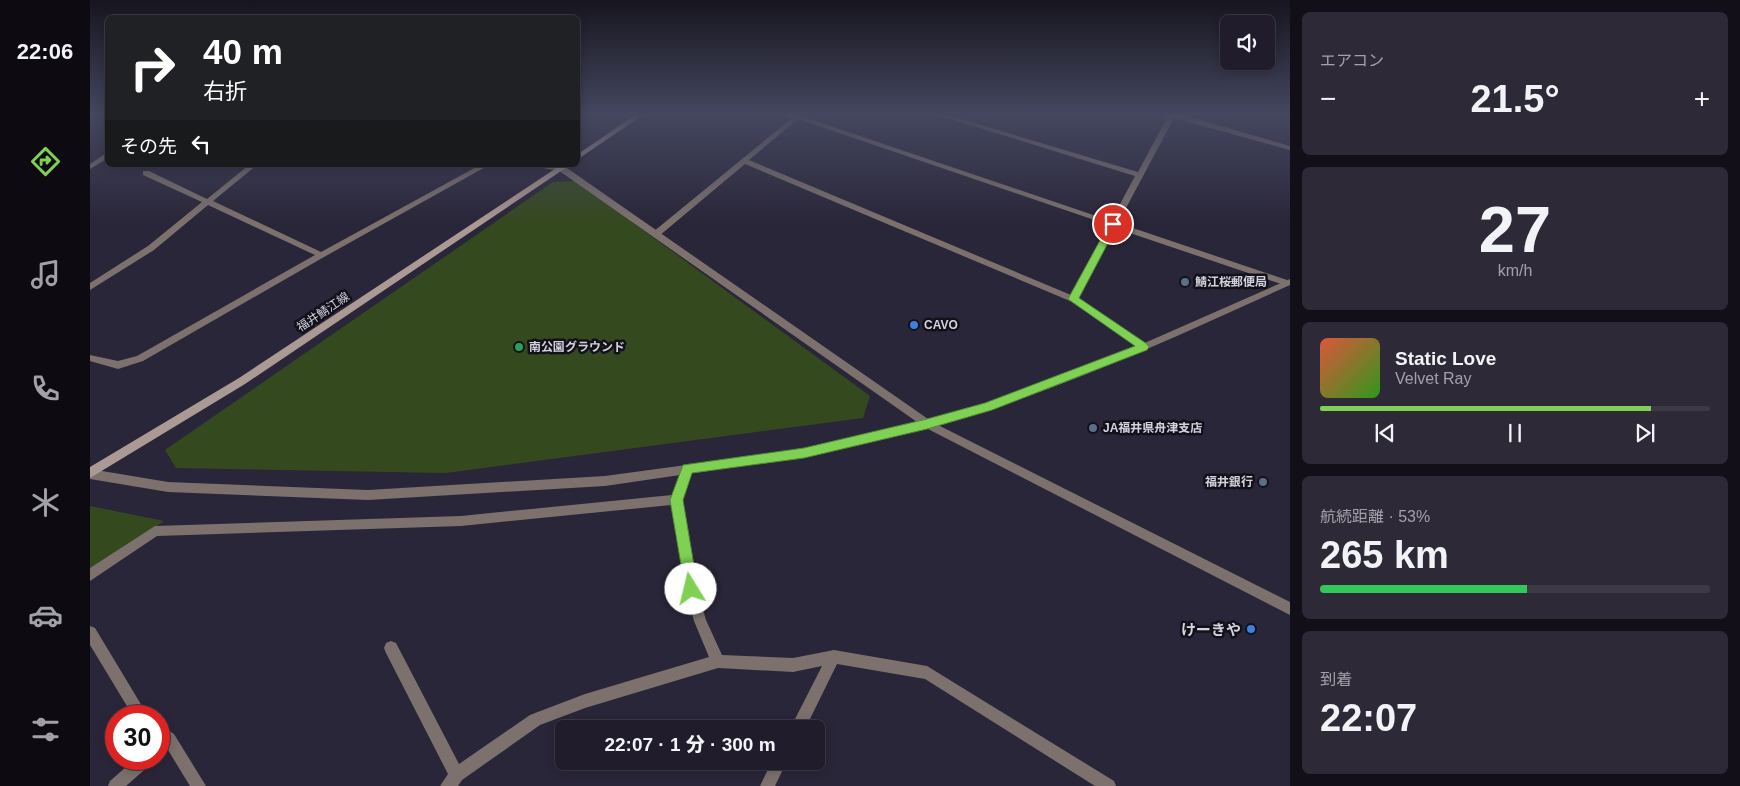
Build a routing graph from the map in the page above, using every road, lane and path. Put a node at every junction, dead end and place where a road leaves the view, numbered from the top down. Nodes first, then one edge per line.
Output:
1 (758, 150) edge
2 (899, 150) edge
3 (1055, 150) edge
4 (1151, 150) edge
5 (105, 156) edge
6 (745, 161) junction
7 (90, 167) edge
8 (251, 167) edge
9 (481, 167) edge
10 (564, 167) edge
11 (146, 173) dead end
12 (1139, 175) junction
13 (208, 202) junction
14 (1113, 224) junction
15 (656, 234) junction
16 (321, 255) junction
17 (1288, 282) edge
18 (90, 287) edge
19 (1073, 299) junction
20 (1143, 347) junction
21 (90, 358) edge
22 (927, 424) junction
23 (687, 469) junction
24 (90, 473) edge
25 (676, 500) junction
26 (90, 576) edge
27 (1290, 609) edge
28 (90, 633) edge
29 (391, 648) dead end
30 (834, 657) junction
31 (718, 661) junction
32 (133, 705) edge
33 (802, 720) edge
34 (170, 750) edge
35 (133, 770) edge
36 (775, 770) edge
37 (452, 781) edge
38 (114, 786) edge
39 (199, 786) edge
40 (767, 786) edge
41 (1109, 786) edge

1 - 6 street
2 - 14 street
3 - 12 street
4 - 12 street
5 - 7 street
6 - 15 street
6 - 19 street
8 - 13 street
9 - 16 street
10 - 15 street
10 - 24 main road, 福井鯖江線
11 - 13 street
12 - 14 street
13 - 16 street
13 - 18 street
14 - 17 street
14 - 19 street
15 - 22 street
16 - 21 street
17 - 20 street
19 - 20 street
20 - 22 street
22 - 23 street
22 - 27 street
23 - 24 street
23 - 25 street
25 - 26 street
25 - 31 street
28 - 32 street
29 - 37 street
30 - 31 street
30 - 33 street
30 - 41 street
31 - 37 street
34 - 39 street
35 - 38 street
36 - 40 street

